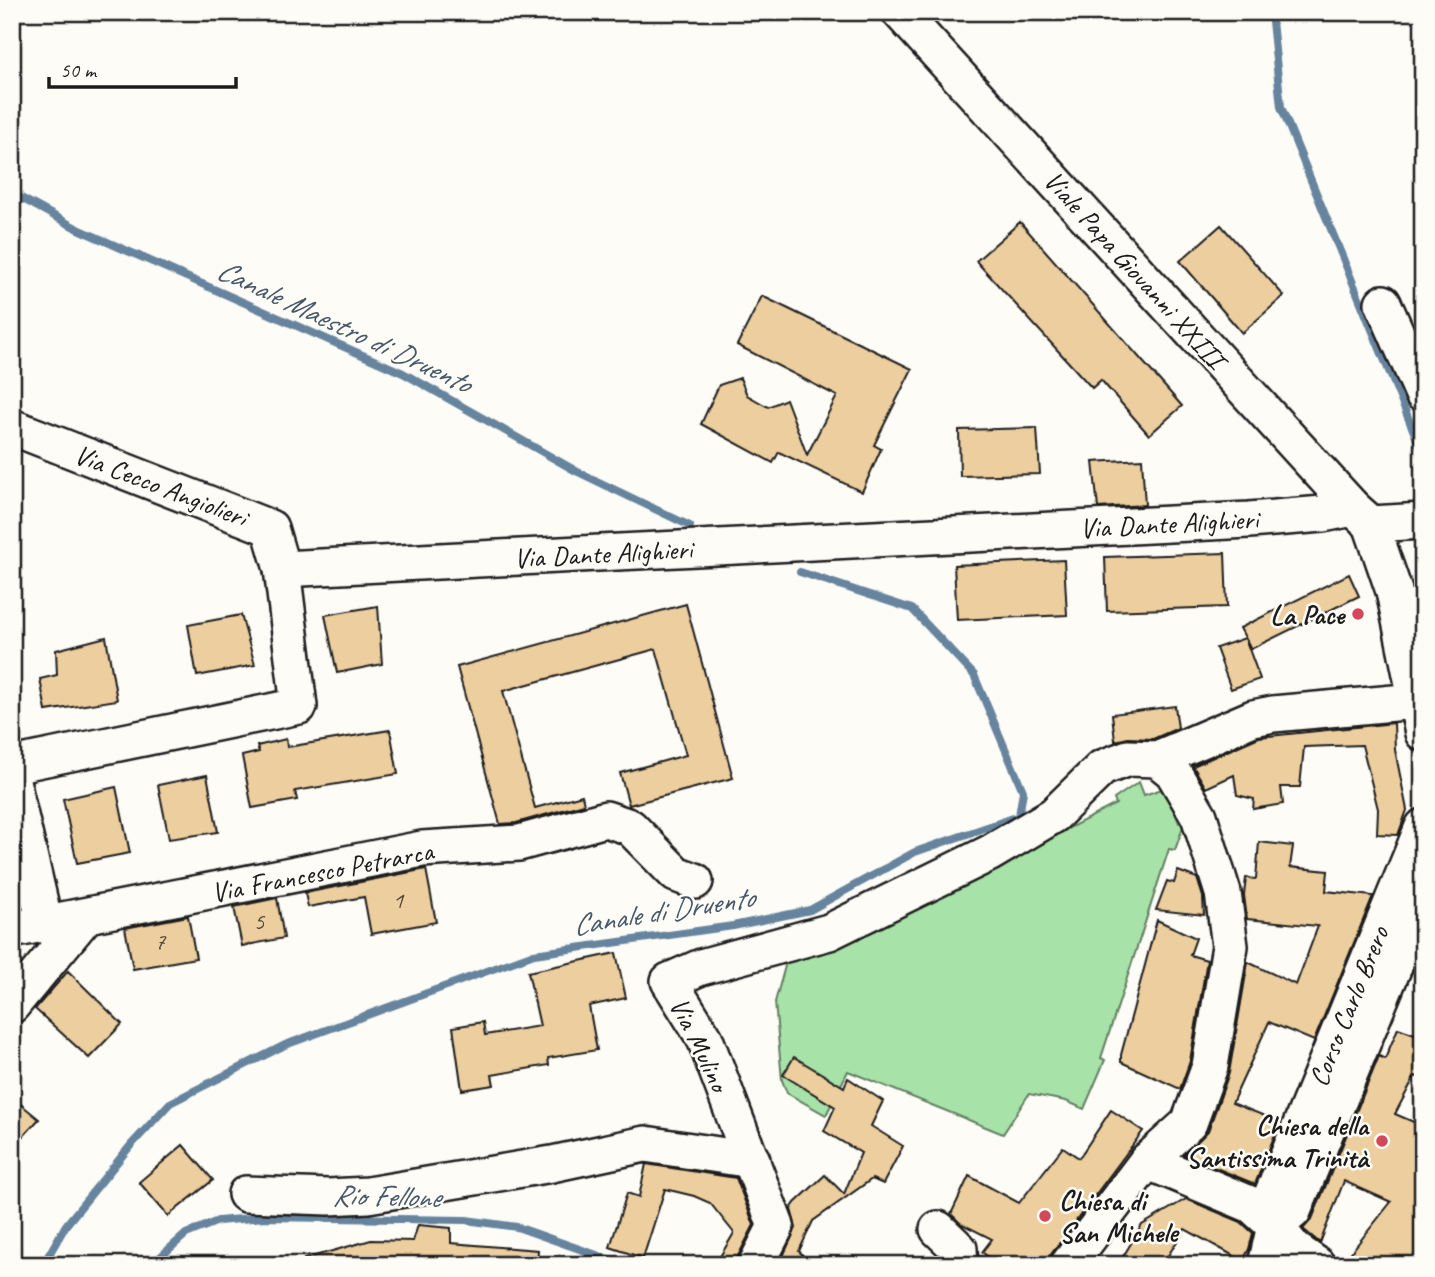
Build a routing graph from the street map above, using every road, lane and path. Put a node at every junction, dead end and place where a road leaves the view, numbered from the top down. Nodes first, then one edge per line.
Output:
1 (900, 12) edge
2 (1383, 303) dead end
3 (1423, 394) edge
4 (12, 427) edge
5 (1423, 521) edge
6 (1368, 526) junction
7 (1423, 541) edge
8 (282, 569) junction
9 (1420, 717) edge
10 (1157, 759) junction
11 (12, 765) edge
12 (12, 780) edge
13 (1423, 827) edge
14 (695, 881) dead end
15 (1423, 896) edge
16 (52, 923) edge
17 (12, 984) edge
18 (12, 1005) edge
19 (752, 1160) junction
20 (1147, 1161) junction
21 (246, 1194) dead end
22 (1275, 1226) junction
23 (939, 1229) dead end
24 (756, 1265) edge
25 (960, 1265) edge
26 (1068, 1265) edge
27 (1266, 1265) edge
28 (1317, 1265) edge

1 - 6 street, Viale Papa Giovanni XXIII
2 - 3 street
4 - 8 street, Via Cecco Angiolieri
5 - 6 street
6 - 7 street
6 - 8 street, Via Dante Alighieri
6 - 9 street
8 - 11 street
9 - 10 street
10 - 19 street, Via Mulino
10 - 20 street
12 - 16 street
13 - 22 street, Corso Carlo Brero
14 - 16 street, Via Francesco Petrarca
15 - 22 street, Corso Carlo Brero
16 - 17 street
16 - 18 street
19 - 21 street
19 - 24 street, Via Mulino
20 - 22 street
20 - 26 street
22 - 27 street, Corso Carlo Brero
22 - 28 street
23 - 25 street

